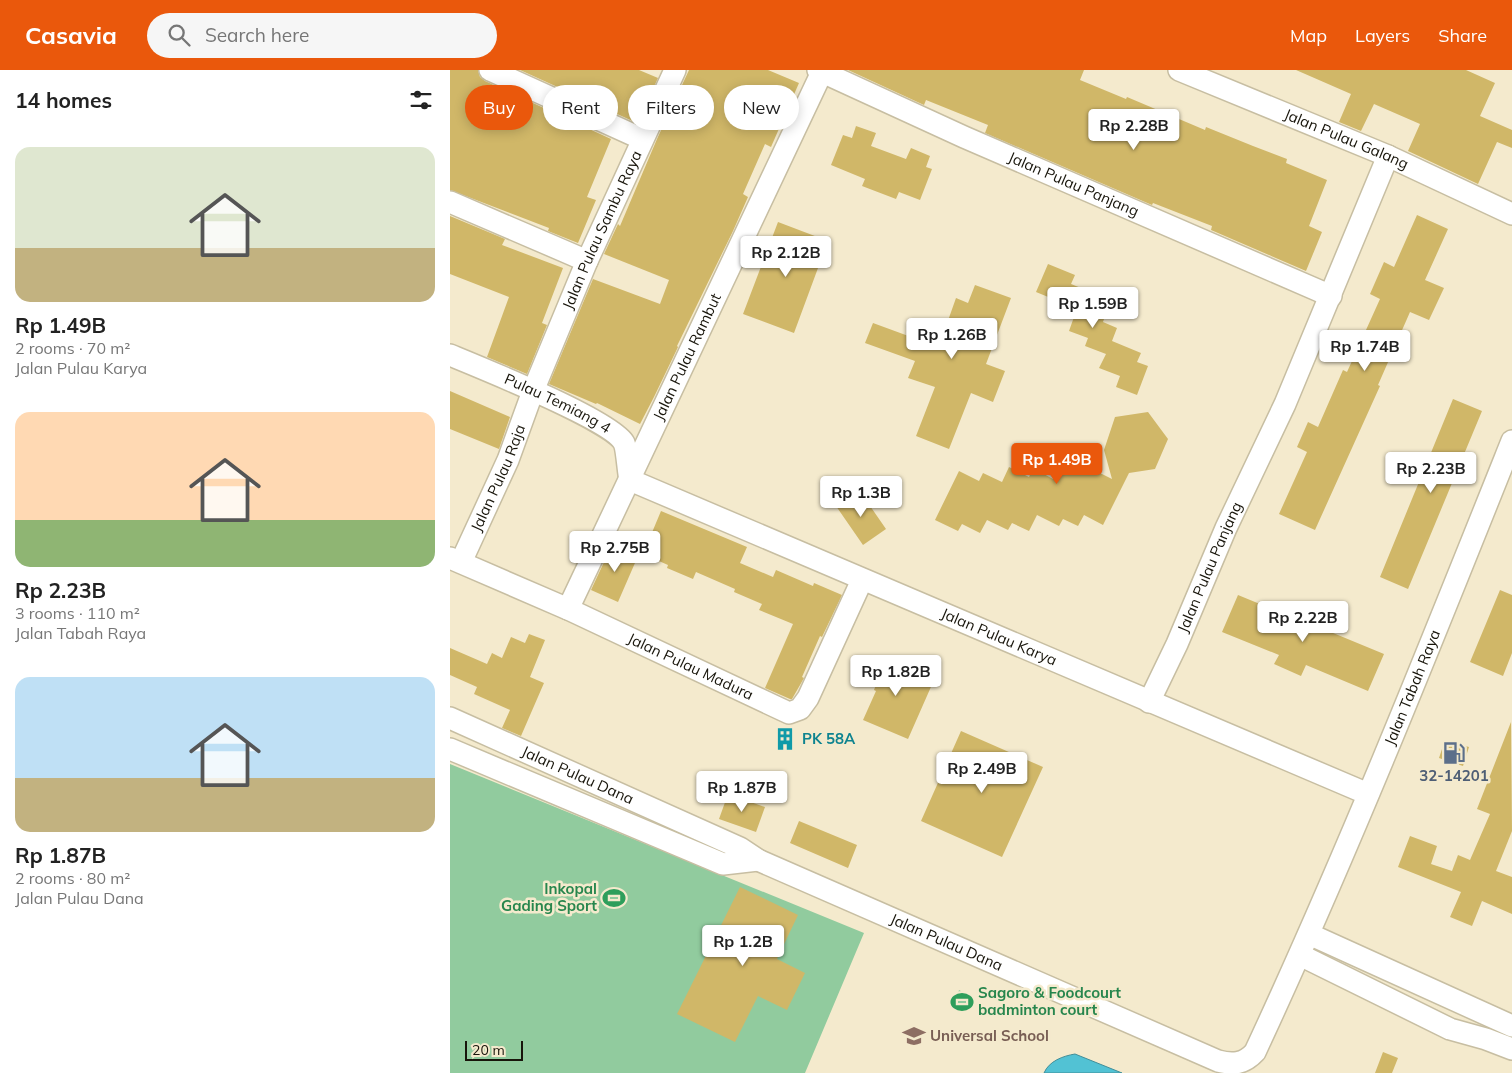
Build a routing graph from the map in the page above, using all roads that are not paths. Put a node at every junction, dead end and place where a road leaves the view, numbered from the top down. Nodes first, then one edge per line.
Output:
1 (490, 70) edge
2 (675, 70) edge
3 (1179, 70) edge
4 (820, 71) edge
5 (642, 139) junction
6 (1388, 156) junction
7 (450, 202) edge
8 (1512, 214) edge
9 (587, 261) junction
10 (1331, 296) junction
11 (450, 354) edge
12 (533, 391) junction
13 (1512, 441) edge
14 (630, 480) junction
15 (455, 560) edge
16 (862, 580) junction
17 (568, 609) junction
18 (1149, 702) junction
19 (450, 718) edge
20 (450, 749) edge
21 (1368, 794) junction
22 (758, 860) junction
23 (1313, 936) junction
24 (1304, 957) junction
25 (1512, 1026) edge
26 (1512, 1049) edge

1 - 5 street
2 - 5 street, Jalan Pulau Sambu Raya
3 - 6 street, Jalan Pulau Galang
4 - 10 street, Jalan Pulau Panjang
4 - 14 street, Jalan Pulau Rambut
5 - 9 street, Jalan Pulau Sambu Raya
6 - 8 street, Jalan Pulau Galang
6 - 10 street, Jalan Pulau Panjang
7 - 9 street
9 - 12 street, Jalan Pulau Sambu Raya
10 - 18 street, Jalan Pulau Panjang
11 - 12 street, Pulau Temiang 4
12 - 14 street, Pulau Temiang 4
12 - 15 street, Jalan Pulau Raja
13 - 21 street, Jalan Tabah Raya
14 - 16 street, Jalan Pulau Karya
14 - 17 street, Jalan Pulau Rambut
15 - 17 street, Jalan Pulau Madura
16 - 17 street, Jalan Pulau Madura
16 - 18 street, Jalan Pulau Karya
18 - 21 street, Jalan Pulau Karya
19 - 22 street, Jalan Pulau Dana
20 - 22 street, Jalan Pulau Dana
21 - 23 street, Jalan Tabah Raya
22 - 24 street, Jalan Pulau Dana
23 - 24 street, Jalan Pulau Dana
23 - 25 street
24 - 26 street

